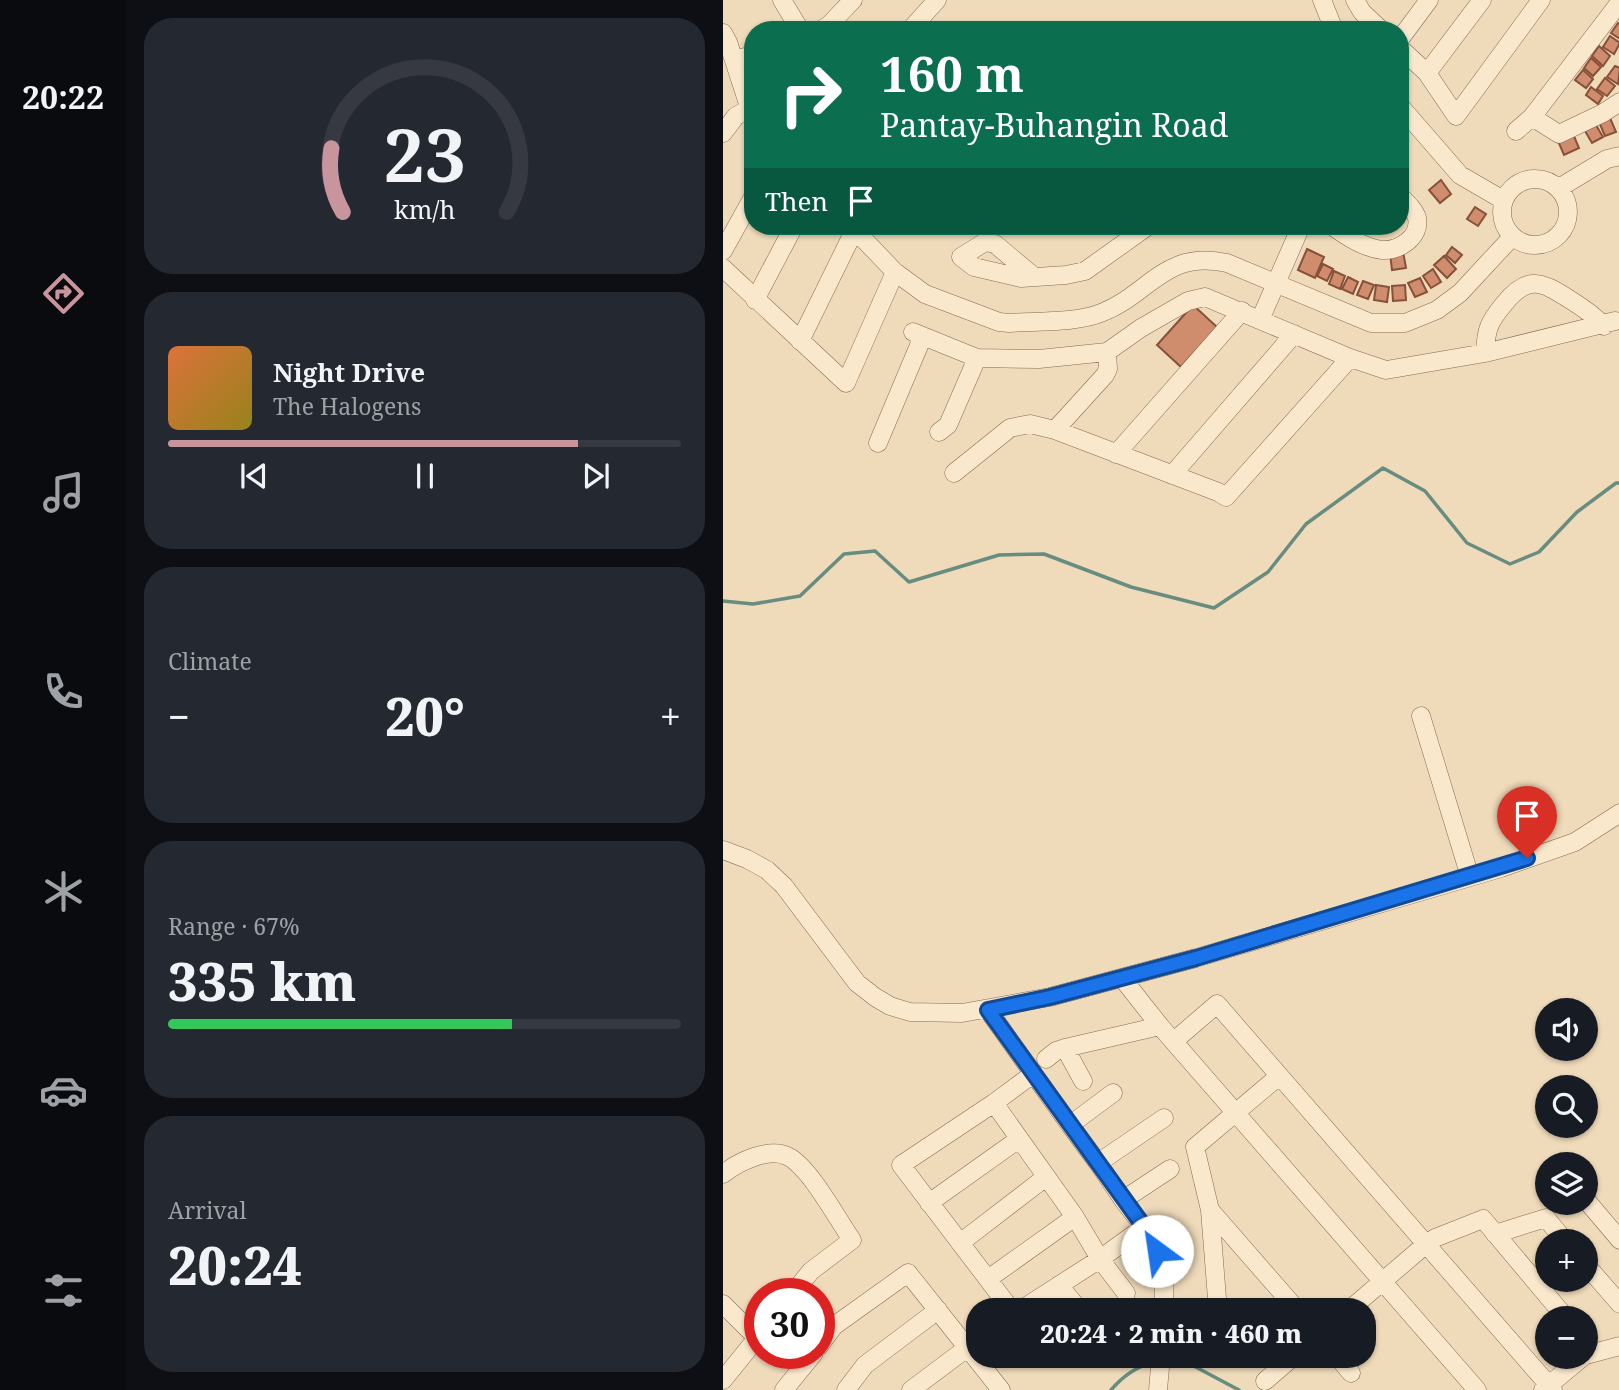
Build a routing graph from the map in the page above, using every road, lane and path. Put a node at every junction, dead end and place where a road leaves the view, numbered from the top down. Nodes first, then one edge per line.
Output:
1 (782, 0) edge
2 (853, 0) edge
3 (937, 0) edge
4 (1322, 0) edge
5 (1429, 0) edge
6 (1482, 0) edge
7 (1541, 0) edge
8 (1619, 2) edge
9 (1362, 4) edge
10 (795, 21) edge
11 (833, 21) edge
12 (918, 21) edge
13 (1330, 21) edge
14 (1374, 21) edge
15 (1409, 27) edge
16 (727, 46) edge
17 (744, 52) edge
18 (1409, 56) edge
19 (1427, 73) junction
20 (744, 94) edge
21 (1619, 102) edge
22 (744, 115) edge
23 (1409, 116) edge
24 (1532, 117) junction
25 (1516, 131) dead end
26 (723, 133) edge
27 (1619, 156) edge
28 (1559, 188) junction
29 (1503, 200) junction
30 (1409, 206) edge
31 (744, 213) edge
32 (789, 235) edge
33 (849, 235) edge
34 (860, 235) edge
35 (1135, 235) edge
36 (1297, 235) edge
37 (1344, 235) edge
38 (1512, 237) junction
39 (723, 251) edge
40 (723, 268) edge
41 (895, 272) junction
42 (1032, 275) dead end
43 (1277, 283) junction
44 (755, 300) junction
45 (1242, 311) junction
46 (1260, 320) junction
47 (1295, 334) junction
48 (800, 341) junction
49 (1107, 352) junction
50 (1485, 353) junction
51 (977, 358) junction
52 (1349, 358) junction
53 (1055, 430) junction
54 (939, 432) dead end
55 (879, 443) dead end
56 (1116, 454) junction
57 (954, 473) dead end
58 (1172, 475) junction
59 (1421, 716) dead end
60 (1619, 813) edge
61 (723, 850) edge
62 (1470, 877) junction
63 (1122, 978) junction
64 (988, 1010) junction
65 (1160, 1026) junction
66 (1174, 1041) junction
67 (1065, 1048) junction
68 (1046, 1059) dead end
69 (1033, 1074) junction
70 (1279, 1076) junction
71 (1083, 1081) dead end
72 (1113, 1093) dead end
73 (994, 1103) junction
74 (1237, 1112) junction
75 (1164, 1118) dead end
76 (1069, 1125) junction
77 (1019, 1139) junction
78 (1098, 1163) junction
79 (1170, 1170) dead end
80 (723, 1174) edge
81 (1046, 1177) junction
82 (1123, 1200) junction
83 (929, 1203) junction
84 (1210, 1210) junction
85 (1589, 1215) edge
86 (1075, 1217) junction
87 (1144, 1227) junction
88 (1555, 1229) edge
89 (1495, 1234) junction
90 (1619, 1240) edge
91 (960, 1243) junction
92 (1425, 1245) junction
93 (1100, 1259) junction
94 (805, 1278) edge
95 (988, 1279) junction
96 (1598, 1279) edge
97 (1383, 1281) junction
98 (1060, 1285) junction
99 (1126, 1293) dead end
100 (1002, 1298) edge
101 (1040, 1298) edge
102 (1070, 1298) edge
103 (1164, 1298) edge
104 (1217, 1298) edge
105 (1287, 1298) edge
106 (1363, 1298) edge
107 (723, 1304) edge
108 (1619, 1304) edge
109 (1556, 1306) edge
110 (938, 1310) junction
111 (744, 1324) edge
112 (835, 1325) edge
113 (966, 1336) edge
114 (1619, 1346) edge
115 (966, 1348) edge
116 (1598, 1349) edge
117 (744, 1354) edge
118 (988, 1368) edge
119 (1160, 1368) edge
120 (1280, 1368) edge
121 (1347, 1368) edge
122 (801, 1369) edge
123 (1569, 1369) edge
124 (1351, 1373) dead end
125 (723, 1380) edge
126 (1265, 1381) dead end
127 (1548, 1388) edge
128 (784, 1390) edge
129 (846, 1390) edge
130 (911, 1390) edge
131 (1001, 1390) edge
132 (1158, 1390) edge
133 (1477, 1390) edge

1 - 10 street
2 - 11 street
3 - 12 street
4 - 13 street
5 - 15 street
6 - 19 street
7 - 19 street
8 - 24 street
9 - 14 street
16 - 17 street
16 - 20 street
18 - 19 street
21 - 24 street
22 - 26 street
23 - 29 street
24 - 25 street
27 - 28 street
28 - 29 street
28 - 38 street
29 - 38 street
30 - 37 street
31 - 39 street
32 - 44 street
33 - 48 street
34 - 41 street
35 - 42 street
36 - 43 street
38 - 43 street
40 - 44 street
41 - 43 street
41 - 48 street
43 - 46 street
44 - 48 street
45 - 46 street
45 - 49 street
45 - 56 street
46 - 47 street
47 - 52 street
47 - 58 street
49 - 51 street
49 - 53 street
50 - 50 street
50 - 52 street
51 - 54 street
51 - 55 street
52 - 58 street
53 - 56 street
53 - 57 street
56 - 58 street
59 - 62 street
60 - 62 street
61 - 64 street
62 - 63 street
63 - 64 street
63 - 65 street
64 - 69 street
65 - 66 street
65 - 67 street
66 - 70 street
66 - 74 street
67 - 68 street
67 - 71 street
69 - 73 street
69 - 76 street
70 - 74 street
70 - 92 street
72 - 76 street
73 - 77 street
73 - 83 street
74 - 84 street
74 - 97 street
75 - 78 street
76 - 78 street
77 - 81 street
77 - 83 street
78 - 82 street
79 - 82 street
80 - 94 street
81 - 86 street
81 - 91 street
82 - 87 street
83 - 91 street
84 - 104 street
84 - 105 street
85 - 90 street
86 - 93 street
86 - 95 street
87 - 93 street
87 - 103 street
88 - 89 street
89 - 92 street
89 - 109 street
91 - 95 street
92 - 97 street
92 - 127 street
93 - 98 street
93 - 99 street
95 - 100 street
96 - 108 street
97 - 106 street
97 - 133 street
98 - 101 street
98 - 102 street
107 - 111 street
110 - 112 street
110 - 113 street
110 - 129 street
114 - 116 street
115 - 130 street
117 - 125 street
118 - 131 street
119 - 132 street
120 - 126 street
121 - 124 street
122 - 128 street
123 - 127 street

